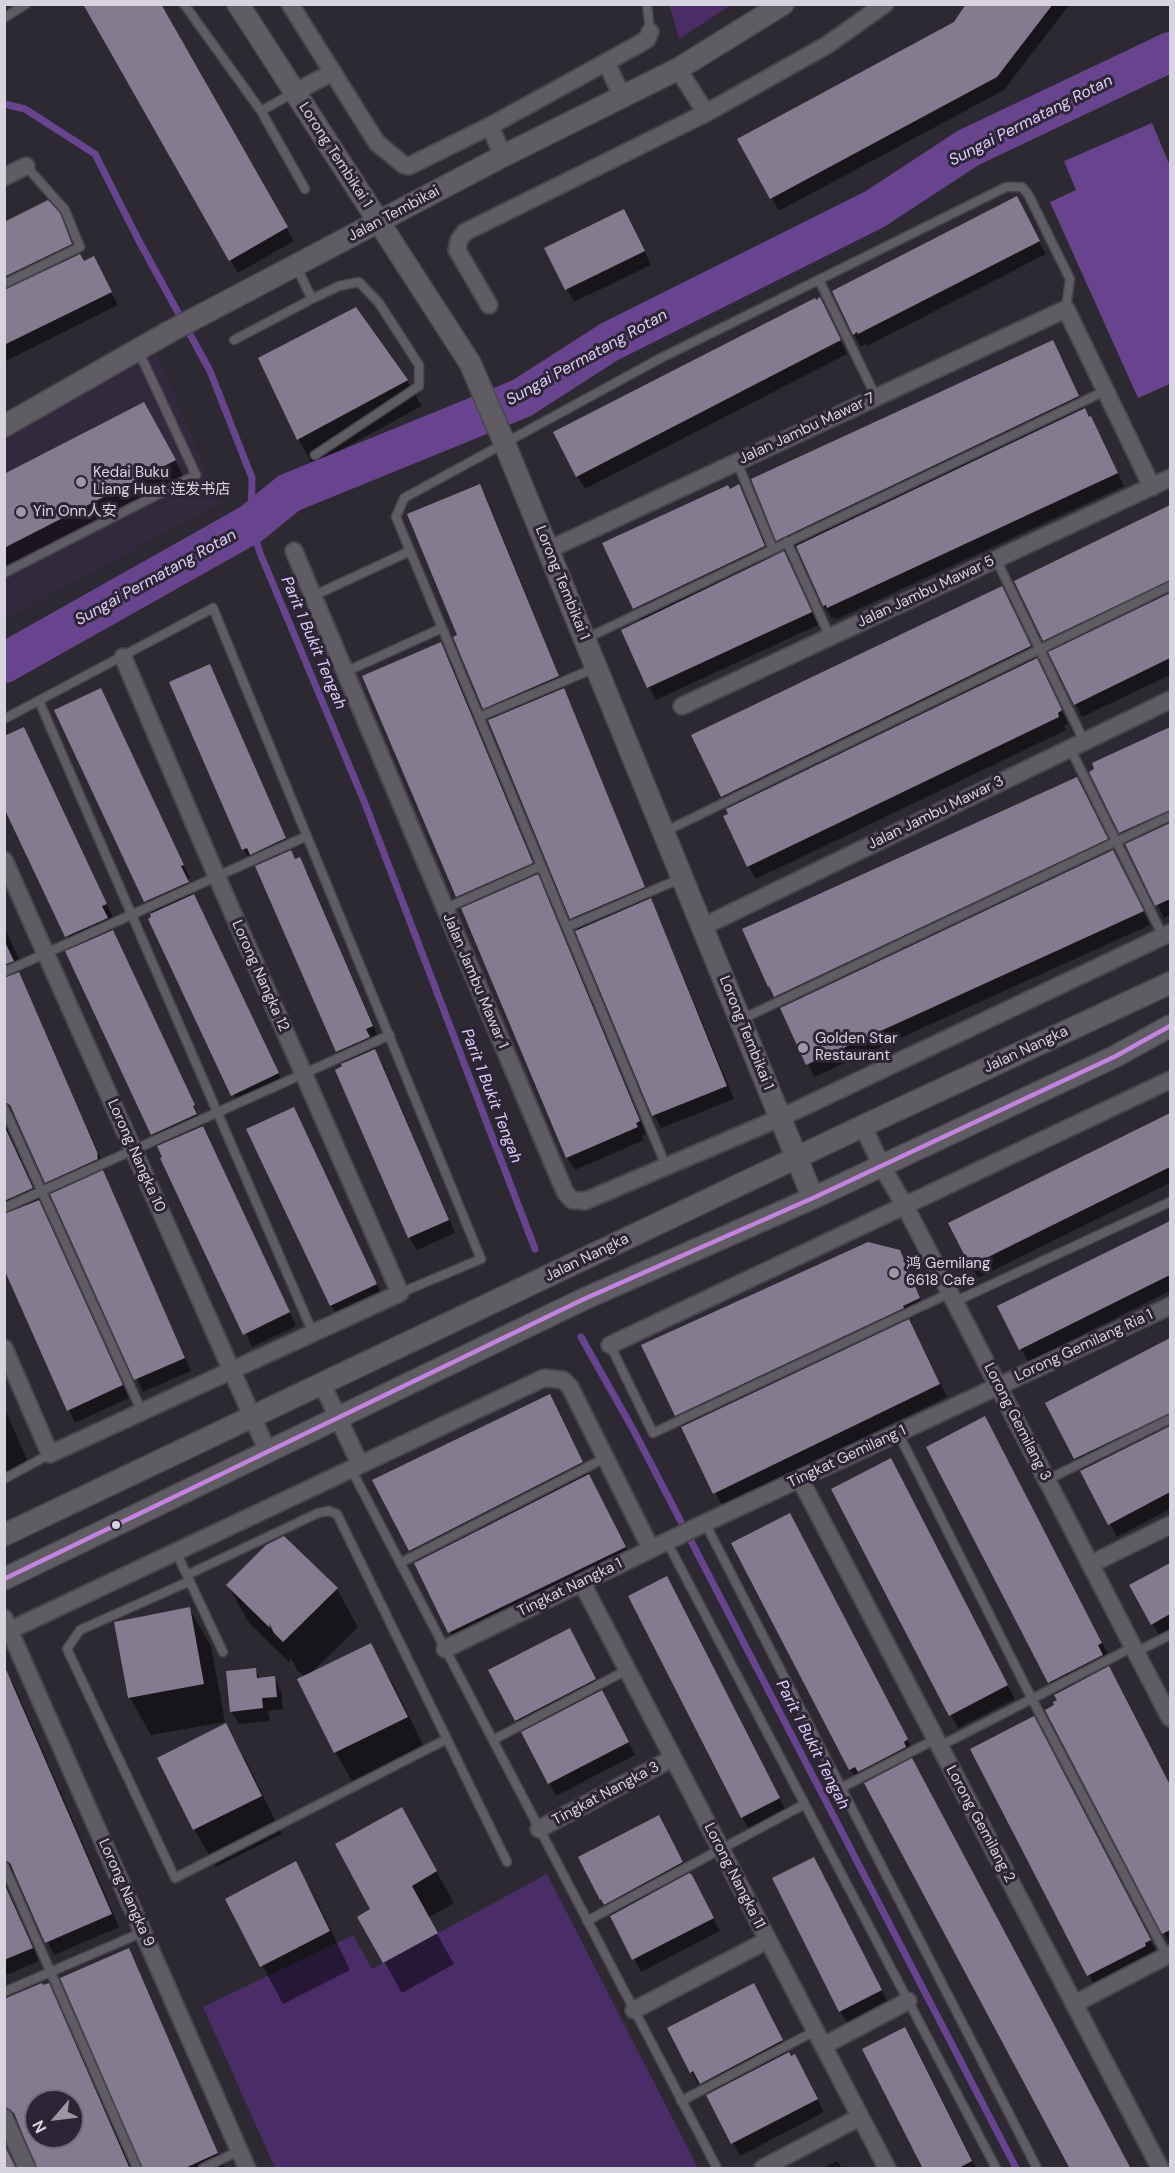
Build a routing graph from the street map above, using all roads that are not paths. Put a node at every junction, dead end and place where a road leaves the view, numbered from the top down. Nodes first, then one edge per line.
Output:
1 (26, 4) edge
2 (184, 4) edge
3 (238, 4) edge
4 (290, 4) edge
5 (647, 4) edge
6 (783, 4) edge
7 (885, 4) edge
8 (4, 18) edge
9 (650, 32) joint
10 (606, 62) junction
11 (678, 69) junction
12 (333, 72) junction
13 (295, 92) junction
14 (622, 96) junction
15 (261, 111) junction
16 (706, 113) junction
17 (490, 126) junction
18 (503, 156) junction
19 (26, 166) joint
20 (4, 177) edge
21 (305, 189) dead end
22 (379, 223) junction
23 (295, 266) junction
24 (819, 280) junction
25 (4, 284) edge
26 (312, 299) junction
27 (489, 305) dead end
28 (1066, 309) junction
29 (234, 340) dead end
30 (138, 349) junction
31 (1107, 390) junction
32 (876, 397) junction
33 (4, 426) edge
34 (502, 437) junction
35 (315, 454) dead end
36 (737, 462) junction
37 (1170, 478) edge
38 (1152, 486) junction
39 (787, 542) junction
40 (773, 549) junction
41 (294, 550) dead end
42 (410, 550) junction
43 (548, 550) junction
44 (996, 559) junction
45 (4, 573) edge
46 (1170, 586) edge
47 (313, 596) junction
48 (442, 628) junction
49 (830, 637) junction
50 (584, 639) junction
51 (1039, 649) junction
52 (123, 657) junction
53 (596, 668) junction
54 (345, 672) junction
55 (1170, 700) edge
56 (39, 701) junction
57 (682, 706) dead end
58 (479, 717) junction
59 (4, 719) edge
60 (1077, 744) junction
61 (1170, 816) edge
62 (664, 832) junction
63 (307, 836) junction
64 (1116, 841) junction
65 (4, 860) edge
66 (541, 866) junction
67 (217, 877) junction
68 (682, 878) junction
69 (444, 909) junction
70 (131, 915) junction
71 (567, 927) junction
72 (702, 927) junction
73 (1167, 934) edge
74 (46, 954) junction
75 (4, 972) edge
76 (1170, 983) edge
77 (740, 1020) junction
78 (1170, 1026) edge
79 (390, 1035) junction
80 (303, 1075) junction
81 (1170, 1080) edge
82 (4, 1108) edge
83 (218, 1112) junction
84 (780, 1118) junction
85 (863, 1126) junction
86 (133, 1150) junction
87 (797, 1158) junction
88 (666, 1166) junction
89 (882, 1166) junction
90 (41, 1191) junction
91 (813, 1198) junction
92 (1170, 1202) edge
93 (905, 1206) junction
94 (4, 1208) edge
95 (400, 1293) junction
96 (952, 1297) junction
97 (1170, 1306) edge
98 (314, 1333) junction
99 (610, 1345) joint
100 (4, 1348) edge
101 (232, 1371) junction
102 (322, 1384) junction
103 (998, 1386) junction
104 (142, 1412) junction
105 (252, 1417) junction
106 (338, 1418) junction
107 (1170, 1419) edge
108 (898, 1433) junction
109 (268, 1452) junction
110 (50, 1454) junction
111 (607, 1457) junction
112 (355, 1466) junction
113 (4, 1479) edge
114 (800, 1479) junction
115 (1047, 1480) junction
116 (1170, 1525) edge
117 (700, 1526) junction
118 (4, 1535) edge
119 (664, 1543) junction
120 (176, 1552) junction
121 (400, 1563) junction
122 (1091, 1564) junction
123 (189, 1578) junction
124 (4, 1580) edge
125 (582, 1583) junction
126 (6, 1627) edge
127 (1170, 1635) edge
128 (445, 1649) junction
129 (1135, 1649) junction
130 (223, 1652) dead end
131 (627, 1670) junction
132 (1032, 1699) junction
133 (1170, 1718) edge
134 (447, 1739) junction
135 (493, 1740) junction
136 (938, 1743) junction
137 (673, 1758) junction
138 (841, 1788) junction
139 (805, 1804) junction
140 (539, 1829) junction
141 (721, 1850) junction
142 (507, 1862) dead end
143 (4, 1866) edge
144 (587, 1921) junction
145 (143, 1932) junction
146 (768, 1940) junction
147 (1169, 1955) edge
148 (50, 1972) junction
149 (4, 1992) edge
150 (908, 2001) junction
151 (1074, 2004) junction
152 (634, 2010) junction
153 (819, 2038) junction
154 (681, 2101) junction
155 (4, 2116) edge
156 (860, 2117) junction
157 (239, 2151) junction
158 (995, 2166) edge
159 (27, 2169) edge
160 (136, 2169) edge
161 (202, 2169) edge
162 (247, 2169) edge
163 (717, 2169) edge
164 (763, 2169) edge
165 (887, 2169) edge
166 (985, 2169) edge
167 (1036, 2169) edge
168 (1160, 2169) edge

1 - 8 lane
2 - 15 lane
3 - 13 street, Lorong Tembikai 1
4 - 12 street
5 - 9 lane
6 - 11 street, Jalan Tembikai
7 - 16 street
9 - 10 street
10 - 14 street
10 - 17 street
11 - 14 street, Jalan Tembikai
11 - 16 street
12 - 13 street
12 - 17 street
13 - 15 lane
13 - 22 street, Lorong Tembikai 1
14 - 18 street, Jalan Tembikai
15 - 21 lane
16 - 27 street
17 - 18 street
18 - 22 street, Jalan Tembikai
19 - 20 street
19 - 25 lane
22 - 23 street, Jalan Tembikai
22 - 34 street, Lorong Tembikai 1
23 - 26 lane
23 - 30 street, Jalan Tembikai
24 - 28 lane
24 - 32 lane
24 - 34 lane
26 - 29 lane
26 - 35 lane
28 - 31 street
28 - 32 street, Jalan Jambu Mawar 7
30 - 33 street, Jalan Tembikai
30 - 45 lane
31 - 38 street
31 - 39 lane
32 - 36 street, Jalan Jambu Mawar 7
34 - 42 lane
34 - 43 street, Lorong Tembikai 1
36 - 40 lane
36 - 43 street, Jalan Jambu Mawar 7
37 - 38 street, Jalan Jambu Mawar 5
38 - 44 street, Jalan Jambu Mawar 5
39 - 40 lane
39 - 49 lane
40 - 50 lane
41 - 47 street, Jalan Jambu Mawar 1
42 - 47 lane
42 - 48 lane
43 - 50 street, Lorong Tembikai 1
44 - 49 street, Jalan Jambu Mawar 5
44 - 51 lane
46 - 51 lane
47 - 54 street, Jalan Jambu Mawar 1
48 - 54 lane
48 - 58 lane
49 - 57 street, Jalan Jambu Mawar 5
50 - 53 street, Lorong Tembikai 1
51 - 60 lane
51 - 62 lane
52 - 56 lane
52 - 63 lane
52 - 67 street, Lorong Nangka 12
53 - 58 lane
53 - 62 street, Lorong Tembikai 1
54 - 69 street, Jalan Jambu Mawar 1
55 - 60 street, Jalan Jambu Mawar 3
56 - 59 lane
56 - 70 lane
58 - 66 lane
60 - 64 lane
60 - 72 street, Jalan Jambu Mawar 3
61 - 64 lane
62 - 68 street, Lorong Tembikai 1
63 - 67 lane
63 - 79 lane
64 - 73 lane
64 - 77 lane
65 - 74 street, Lorong Nangka 10
66 - 69 lane
66 - 71 lane
67 - 70 lane
67 - 80 street, Lorong Nangka 12
68 - 71 lane
68 - 72 street, Lorong Tembikai 1
69 - 88 street, Jalan Jambu Mawar 1
70 - 74 lane
70 - 83 lane
71 - 88 lane
72 - 77 street, Lorong Tembikai 1
73 - 84 street, Jalan Jambu Mawar 1
74 - 75 lane
74 - 86 street, Lorong Nangka 10
76 - 85 street, Jalan Nangka
77 - 84 street, Lorong Tembikai 1
78 - 89 street
79 - 80 lane
79 - 95 lane
80 - 83 lane
80 - 95 street, Lorong Nangka 12
81 - 93 street
82 - 90 lane
83 - 86 lane
83 - 98 lane
84 - 87 street, Lorong Tembikai 1
84 - 88 street, Jalan Jambu Mawar 1
85 - 87 street, Jalan Nangka
85 - 89 street, Lorong Gemilang 3
86 - 90 lane
86 - 101 street, Lorong Nangka 10
87 - 91 street, Lorong Tembikai 1
87 - 102 street, Jalan Nangka
89 - 91 street
89 - 93 street, Lorong Gemilang 3
90 - 94 lane
90 - 104 lane
91 - 106 street
92 - 96 lane
93 - 96 street, Lorong Gemilang 3
93 - 99 street
95 - 98 street
96 - 99 lane
96 - 103 street, Lorong Gemilang 3
97 - 103 street, Lorong Gemilang Ria 1
98 - 101 street
100 - 110 street
101 - 104 street
101 - 105 street, Lorong Nangka 10
102 - 105 street, Jalan Nangka
102 - 106 street
103 - 108 street, Tingkat Gemilang 1
103 - 115 street, Lorong Gemilang 3
104 - 110 street
105 - 109 street, Lorong Nangka 10
105 - 118 street, Jalan Nangka
106 - 109 street
106 - 112 street
107 - 115 lane
108 - 114 street, Tingkat Gemilang 1
108 - 132 lane
109 - 124 street
110 - 113 lane
111 - 112 street
111 - 119 street
111 - 121 lane
112 - 120 street
112 - 121 lane
114 - 117 street, Tingkat Gemilang 1
114 - 136 street, Lorong Gemilang 2
115 - 122 street, Lorong Gemilang 3
116 - 122 street
117 - 119 street, Tingkat Nangka 1
117 - 138 lane
119 - 125 street, Tingkat Nangka 1
119 - 139 lane
120 - 123 lane
120 - 126 street
121 - 128 lane
122 - 129 street, Lorong Gemilang 3
123 - 130 lane
123 - 134 lane
123 - 134 lane
125 - 128 street, Tingkat Nangka 1
125 - 131 street, Lorong Nangka 11
126 - 145 street, Lorong Nangka 9
127 - 129 lane
128 - 135 lane
129 - 132 lane
129 - 133 street, Lorong Gemilang 3
131 - 135 lane
131 - 137 street, Lorong Nangka 11
132 - 136 lane
132 - 147 lane
134 - 142 lane
135 - 140 lane
136 - 138 lane
136 - 151 street, Lorong Gemilang 2
137 - 140 street, Tingkat Nangka 3
137 - 141 street, Lorong Nangka 11
138 - 167 lane
139 - 141 lane
139 - 150 lane
140 - 144 lane
141 - 144 lane
141 - 146 street, Lorong Nangka 11
143 - 148 lane
144 - 152 lane
145 - 148 lane
145 - 157 street, Lorong Nangka 9
146 - 152 street
146 - 153 street, Lorong Nangka 11
147 - 151 street
148 - 149 lane
148 - 160 lane
150 - 153 street
150 - 158 lane
151 - 168 street, Lorong Gemilang 2
152 - 154 lane
153 - 154 lane
153 - 156 street, Lorong Nangka 11
154 - 163 lane
155 - 159 street
156 - 164 street
156 - 165 street, Lorong Nangka 11
157 - 161 lane
157 - 162 street, Lorong Nangka 9
158 - 166 lane

